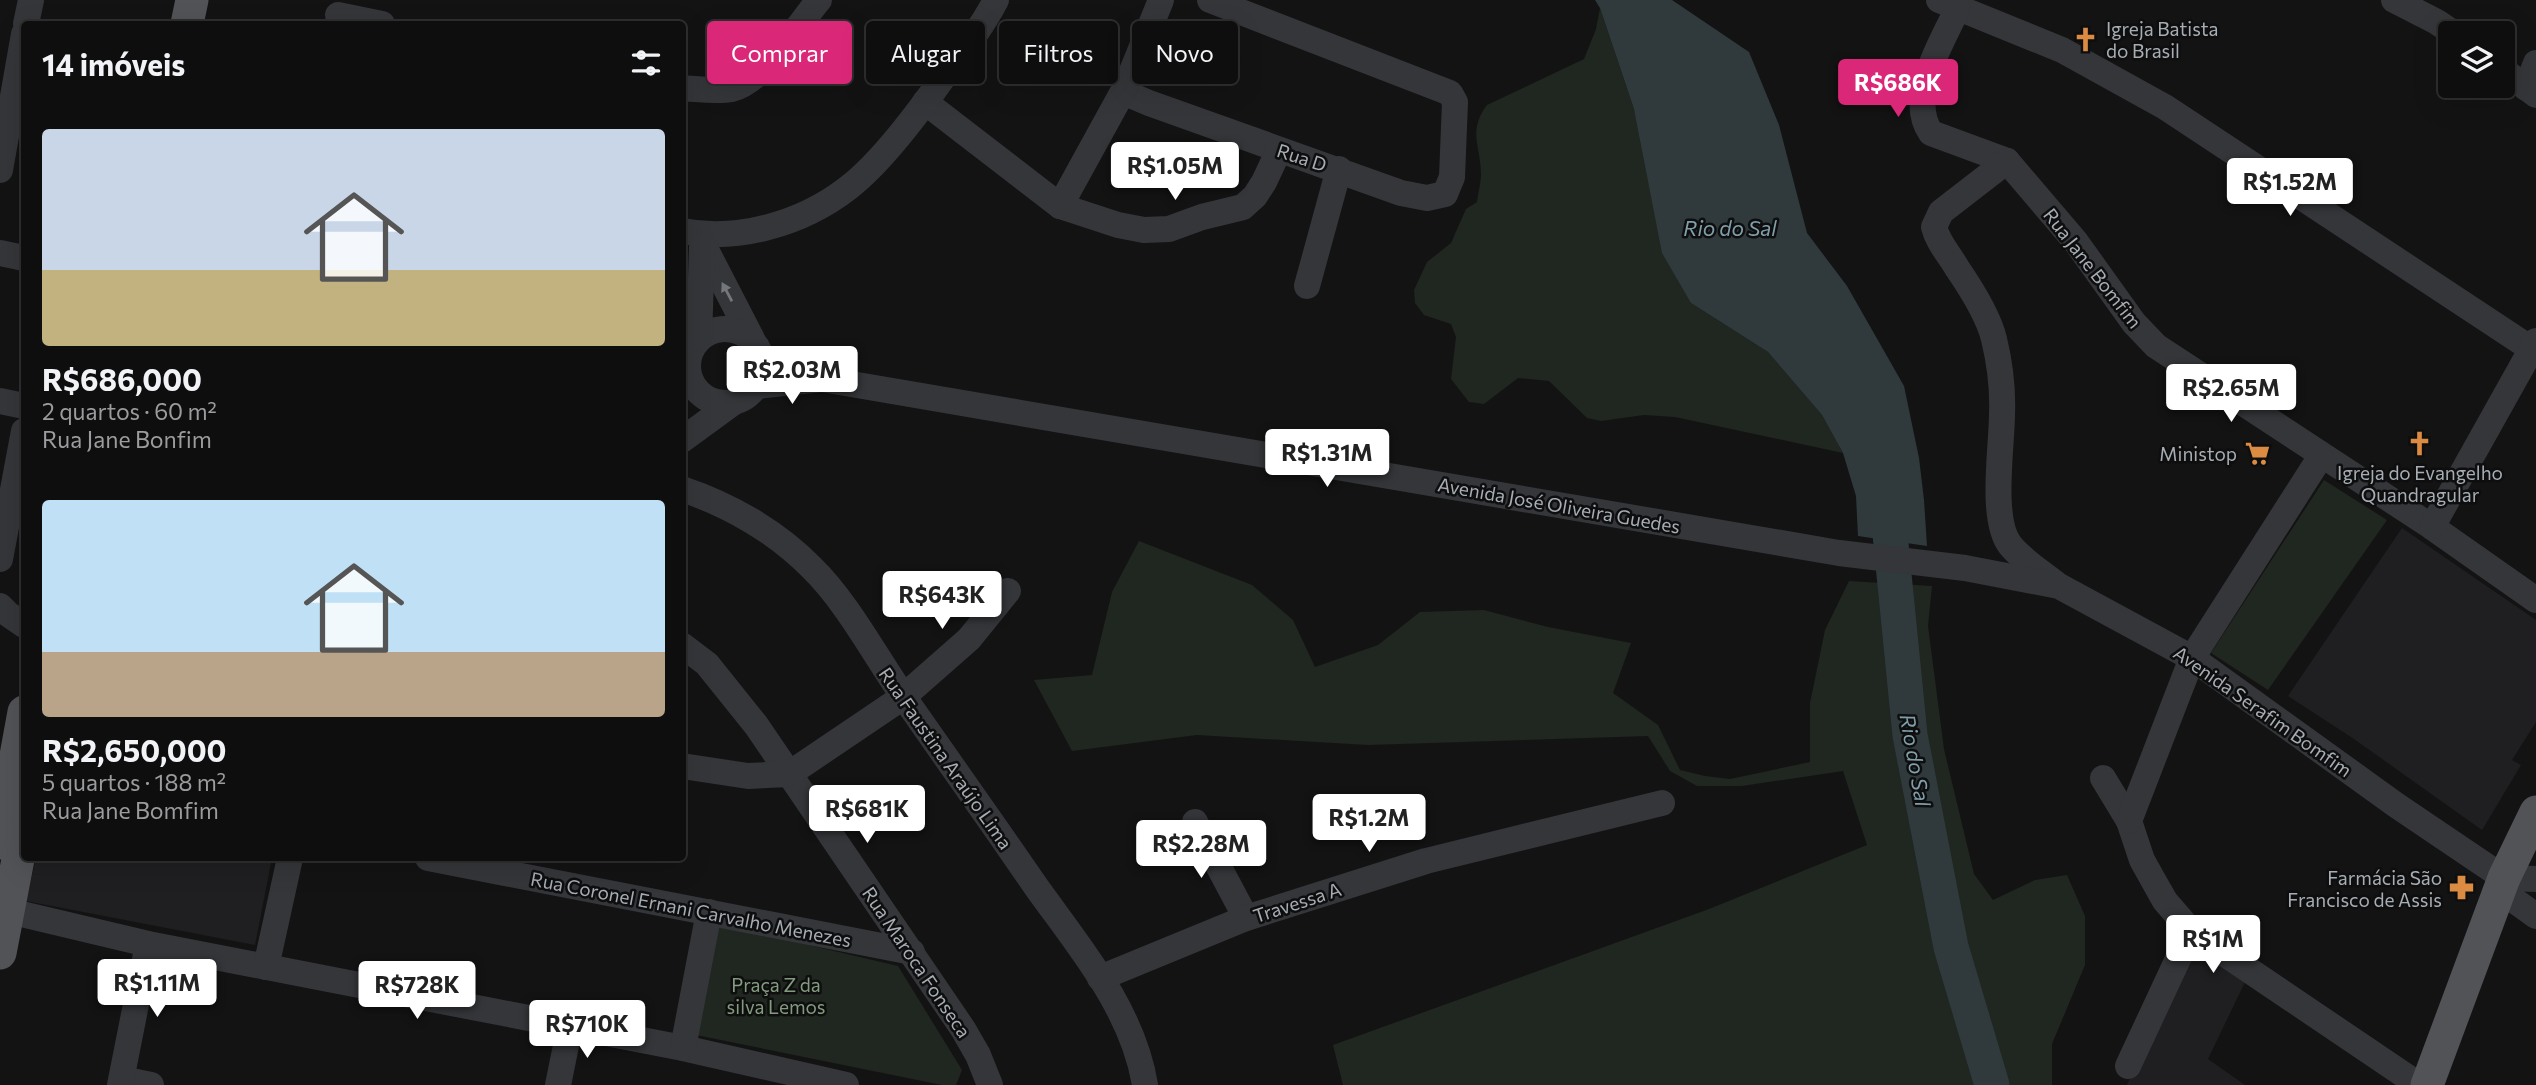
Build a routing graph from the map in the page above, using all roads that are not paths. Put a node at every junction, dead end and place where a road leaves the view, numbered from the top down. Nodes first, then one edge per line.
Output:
1 (31, 0) edge
2 (174, 0) edge
3 (192, 0) edge
4 (819, 0) edge
5 (996, 0) edge
6 (1161, 0) edge
7 (1210, 0) edge
8 (2394, 0) edge
9 (1948, 5) edge
10 (338, 13) edge
11 (27, 21) edge
12 (170, 21) edge
13 (188, 21) edge
14 (370, 21) edge
15 (2438, 24) edge
16 (21, 51) edge
17 (2536, 63) edge
18 (2515, 79) edge
19 (1126, 86) junction
20 (686, 88) edge
21 (2531, 92) edge
22 (925, 102) junction
23 (1279, 150) junction
24 (2007, 161) junction
25 (1339, 169) junction
26 (0, 170) edge
27 (1060, 206) junction
28 (696, 237) edge
29 (0, 253) edge
30 (21, 257) edge
31 (1307, 286) dead end
32 (699, 339) junction
33 (756, 345) junction
34 (2535, 347) edge
35 (686, 376) edge
36 (822, 379) junction
37 (686, 383) edge
38 (758, 386) junction
39 (0, 401) edge
40 (734, 402) junction
41 (21, 404) edge
42 (686, 437) edge
43 (21, 447) edge
44 (2321, 456) junction
45 (686, 490) edge
46 (2432, 527) junction
47 (0, 559) edge
48 (1965, 568) joint
49 (2059, 586) junction
50 (1008, 591) dead end
51 (2536, 600) edge
52 (0, 606) edge
53 (21, 623) edge
54 (686, 648) edge
55 (2192, 658) junction
56 (903, 696) junction
57 (21, 720) edge
58 (8, 752) edge
59 (686, 767) edge
60 (789, 774) junction
61 (2103, 778) dead end
62 (1662, 803) dead end
63 (2536, 812) edge
64 (2129, 821) junction
65 (1195, 822) dead end
66 (21, 833) edge
67 (6, 856) edge
68 (289, 861) edge
69 (463, 861) edge
70 (487, 863) edge
71 (2520, 878) edge
72 (4, 910) edge
73 (709, 912) junction
74 (2536, 916) edge
75 (1247, 918) junction
76 (2191, 931) junction
77 (148, 944) junction
78 (912, 952) junction
79 (0, 953) edge
80 (266, 967) junction
81 (1100, 978) junction
82 (570, 1026) junction
83 (683, 1048) junction
84 (2128, 1066) dead end
85 (121, 1082) edge
86 (151, 1085) edge
87 (558, 1085) edge
88 (846, 1085) edge
89 (990, 1085) edge
90 (1145, 1085) edge
91 (2419, 1085) edge
92 (2427, 1085) edge

1 - 11 street
2 - 12 main road
3 - 13 main road
4 - 20 street
5 - 22 street
6 - 19 street
7 - 25 street, Rua D
8 - 15 street
9 - 24 street
9 - 34 street
10 - 14 street
16 - 26 street
17 - 21 street
18 - 21 street
19 - 23 street, Rua D
19 - 27 street
22 - 27 street
22 - 28 street
23 - 25 street, Rua D
23 - 27 street
24 - 44 street, Rua Jane Bomfim
24 - 49 street
25 - 31 street
28 - 32 street
33 -> 28 street
29 - 30 street
32 - 33 street
32 - 35 street
33 - 36 street, Avenida José Oliveira Guedes
33 - 38 street
34 - 46 street
36 - 38 street, Avenida José Oliveira Guedes
36 - 48 street, Avenida José Oliveira Guedes
37 - 40 street
38 - 40 street
39 - 41 street
40 - 42 street
43 - 47 street
44 - 46 street, Rua Jane Bomfim
44 - 55 street
45 - 56 street, Rua Faustina Araújo Lima
46 - 51 street, Rua Jane Bomfim
48 - 49 street, Avenida Serafim Bomfim
49 - 55 street, Avenida Serafim Bomfim
50 - 56 street
52 - 53 street
54 - 60 street, Rua Maroca Fonseca
55 - 64 street
55 - 71 street, Avenida Serafim Bomfim
56 - 60 street
56 - 81 street, Rua Faustina Araújo Lima
57 - 58 main road
58 - 67 main road
59 - 60 street
60 - 78 street, Rua Maroca Fonseca
61 - 64 street
62 - 75 street, Travessa A
63 - 71 main road
64 - 76 street
65 - 75 street
66 - 67 main road
67 - 72 main road
68 - 80 street
69 - 70 street, Rua Coronel Ernani Carvalho Menezes
70 - 73 street, Rua Coronel Ernani Carvalho Menezes
71 - 74 street, Avenida Serafim Bomfim
71 - 92 main road
72 - 77 street
72 - 79 main road
73 - 78 street, Rua Coronel Ernani Carvalho Menezes
73 - 83 street
75 - 81 street, Travessa A
76 - 84 street
76 - 91 street
77 - 80 street
77 - 85 street
78 - 89 street, Rua Maroca Fonseca
80 - 82 street
81 - 90 street, Rua Faustina Araújo Lima
82 - 83 street
82 - 87 street
83 - 88 street
85 - 86 street

